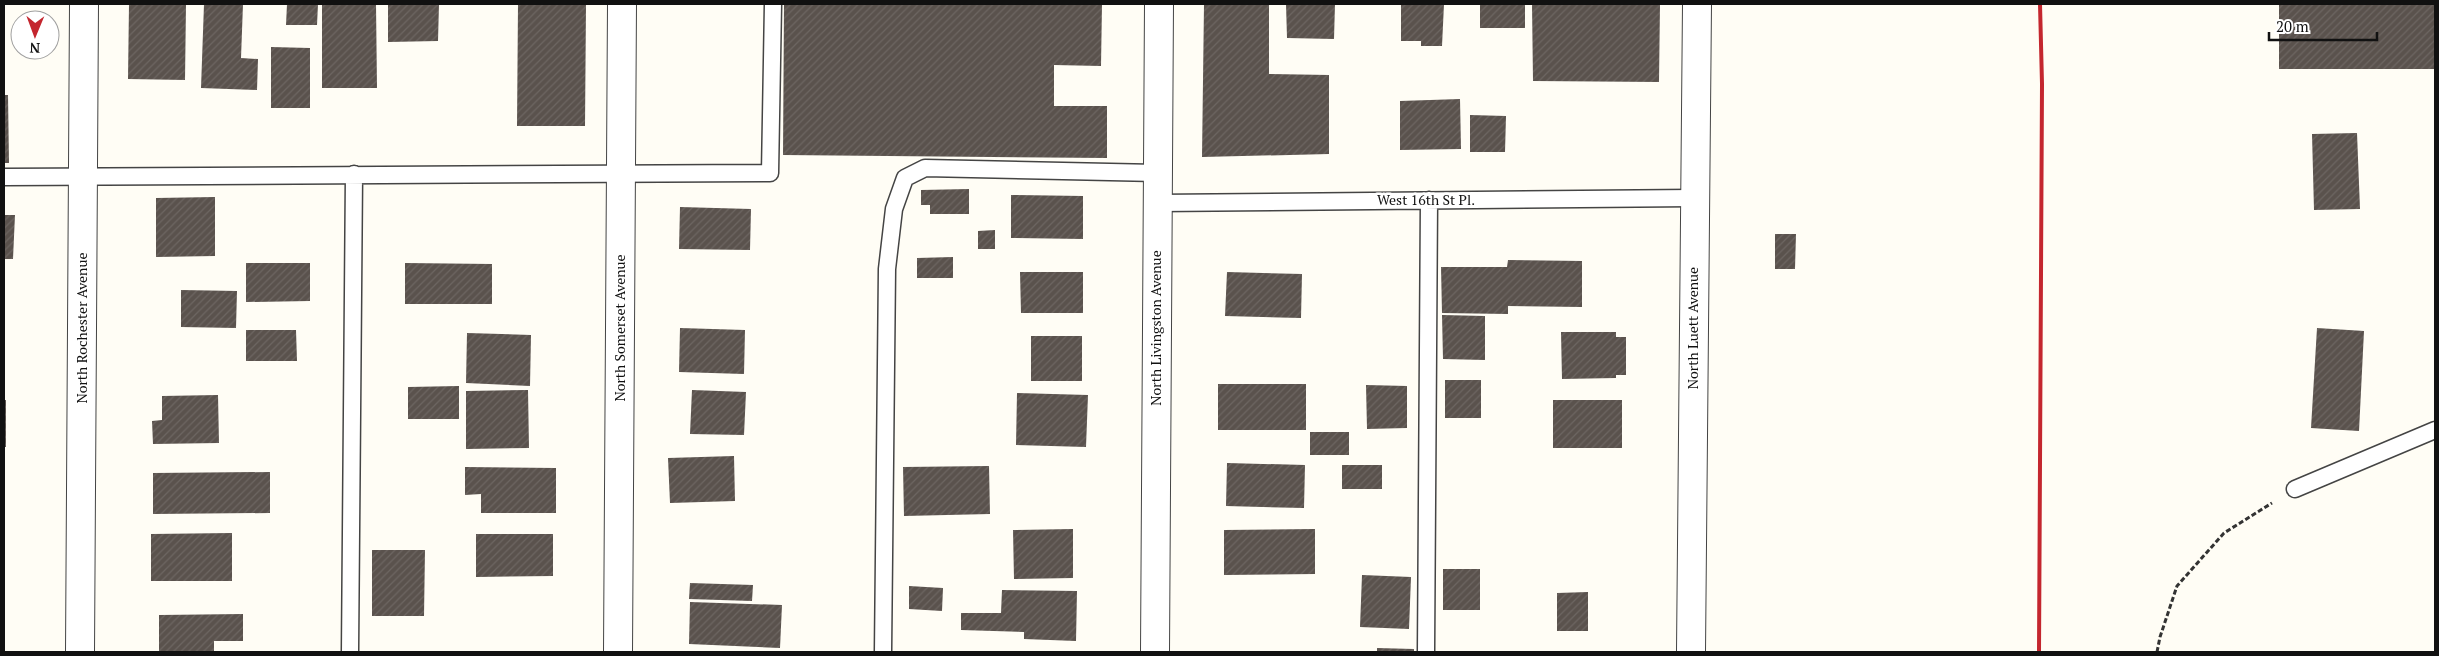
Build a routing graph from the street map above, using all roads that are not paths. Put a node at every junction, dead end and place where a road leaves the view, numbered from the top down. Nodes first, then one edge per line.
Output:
1 (84, 4) edge
2 (622, 4) edge
3 (773, 4) edge
4 (1159, 4) edge
5 (1698, 4) edge
6 (621, 172) junction
7 (1157, 173) junction
8 (354, 174) junction
9 (4, 177) edge
10 (83, 177) junction
11 (1694, 198) junction
12 (1429, 200) junction
13 (1157, 203) junction
14 (2435, 430) edge
15 (2295, 489) road end
16 (80, 652) edge
17 (350, 652) edge
18 (618, 652) edge
19 (883, 652) edge
20 (1154, 652) edge
21 (1426, 652) edge
22 (1692, 652) edge

1 - 10 street, North Rochester Avenue
2 - 6 street, North Somerset Avenue
3 - 6 lane
4 - 7 street, North Livingston Avenue
5 - 11 street, North Luett Avenue
6 - 8 lane
6 - 18 street, North Somerset Avenue
7 - 13 street, North Livingston Avenue
7 - 19 lane
8 - 10 lane
8 - 17 lane
9 - 10 lane
10 - 16 street, North Rochester Avenue
11 - 12 lane, West 16th St Pl.
11 - 22 street, North Luett Avenue
12 - 13 lane, West 16th St Pl.
12 - 21 lane
13 - 20 street, North Livingston Avenue
14 - 15 lane

